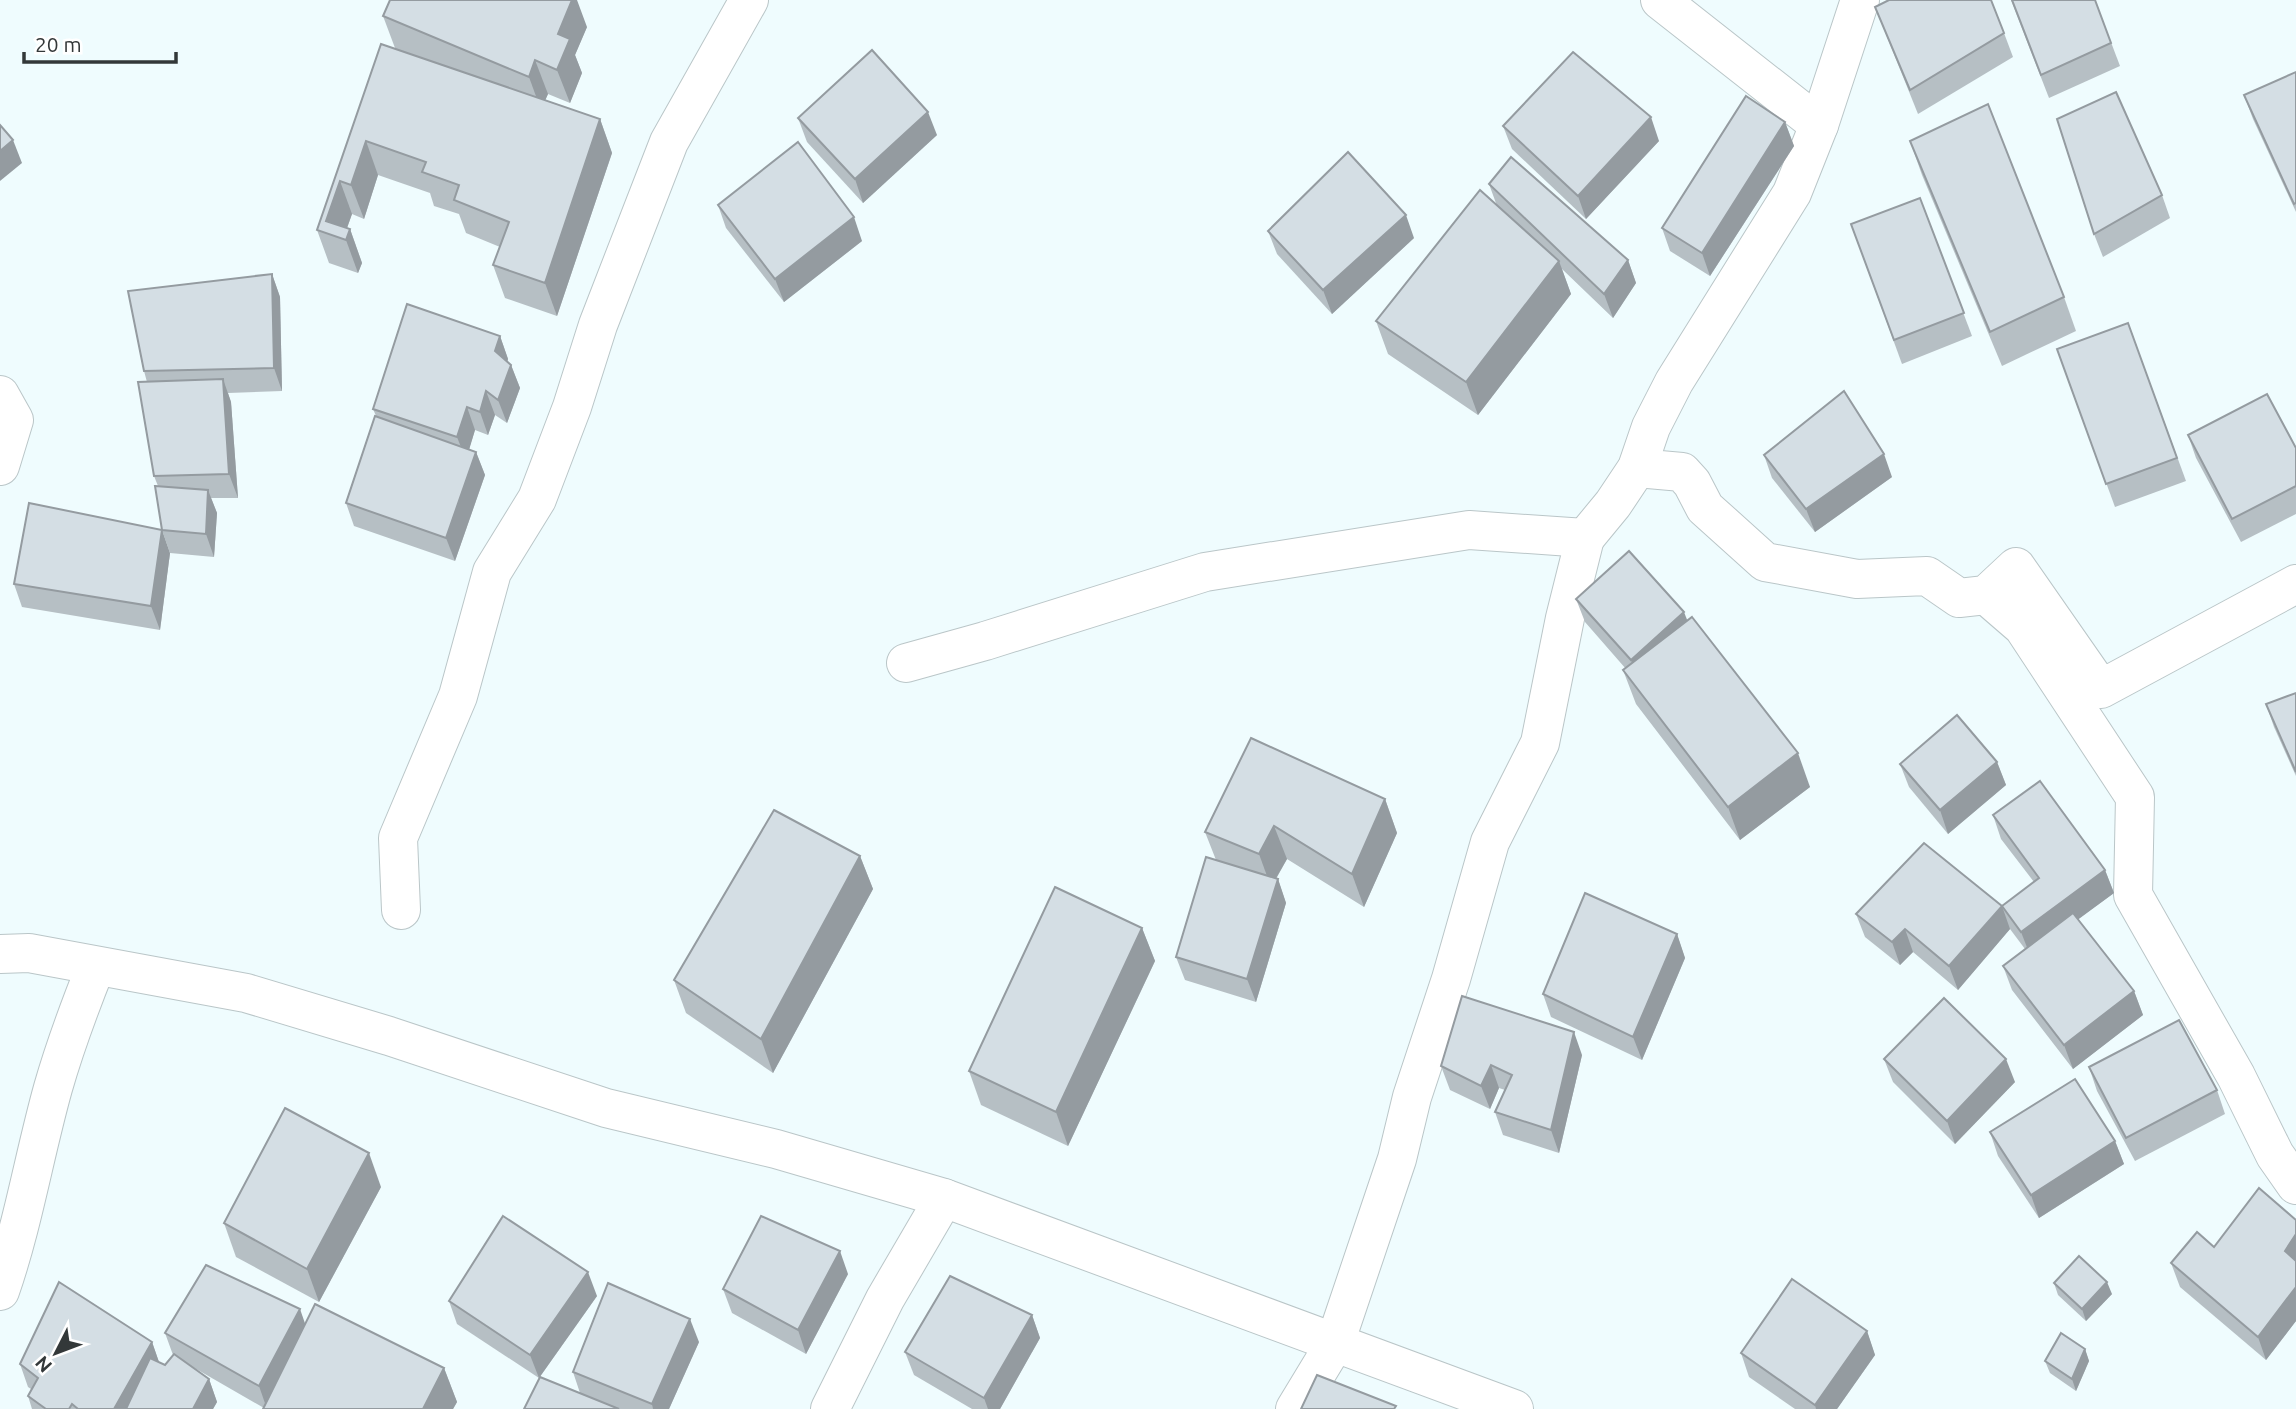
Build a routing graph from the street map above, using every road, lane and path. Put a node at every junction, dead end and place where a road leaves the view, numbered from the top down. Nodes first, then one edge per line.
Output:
1 (748, 0) edge
2 (1660, 0) edge
3 (1860, 0) edge
4 (1819, 125) junction
5 (0, 395) edge
6 (0, 466) edge
7 (1637, 468) junction
8 (1585, 538) junction
9 (2296, 584) edge
10 (1986, 596) junction
11 (906, 663) dead end
12 (401, 910) dead end
13 (0, 954) edge
14 (96, 966) junction
15 (2296, 1185) edge
16 (944, 1198) junction
17 (0, 1292) edge
18 (1335, 1343) junction
19 (830, 1409) edge
20 (1295, 1409) edge
21 (1514, 1409) edge

1 - 12 street
2 - 4 street
3 - 4 street
4 - 7 street
5 - 6 street
7 - 8 street
7 - 10 street
8 - 11 street
8 - 18 street
9 - 10 street
10 - 15 street
13 - 14 street
14 - 16 street
14 - 17 street
16 - 18 street
16 - 19 street
18 - 20 street
18 - 21 street

